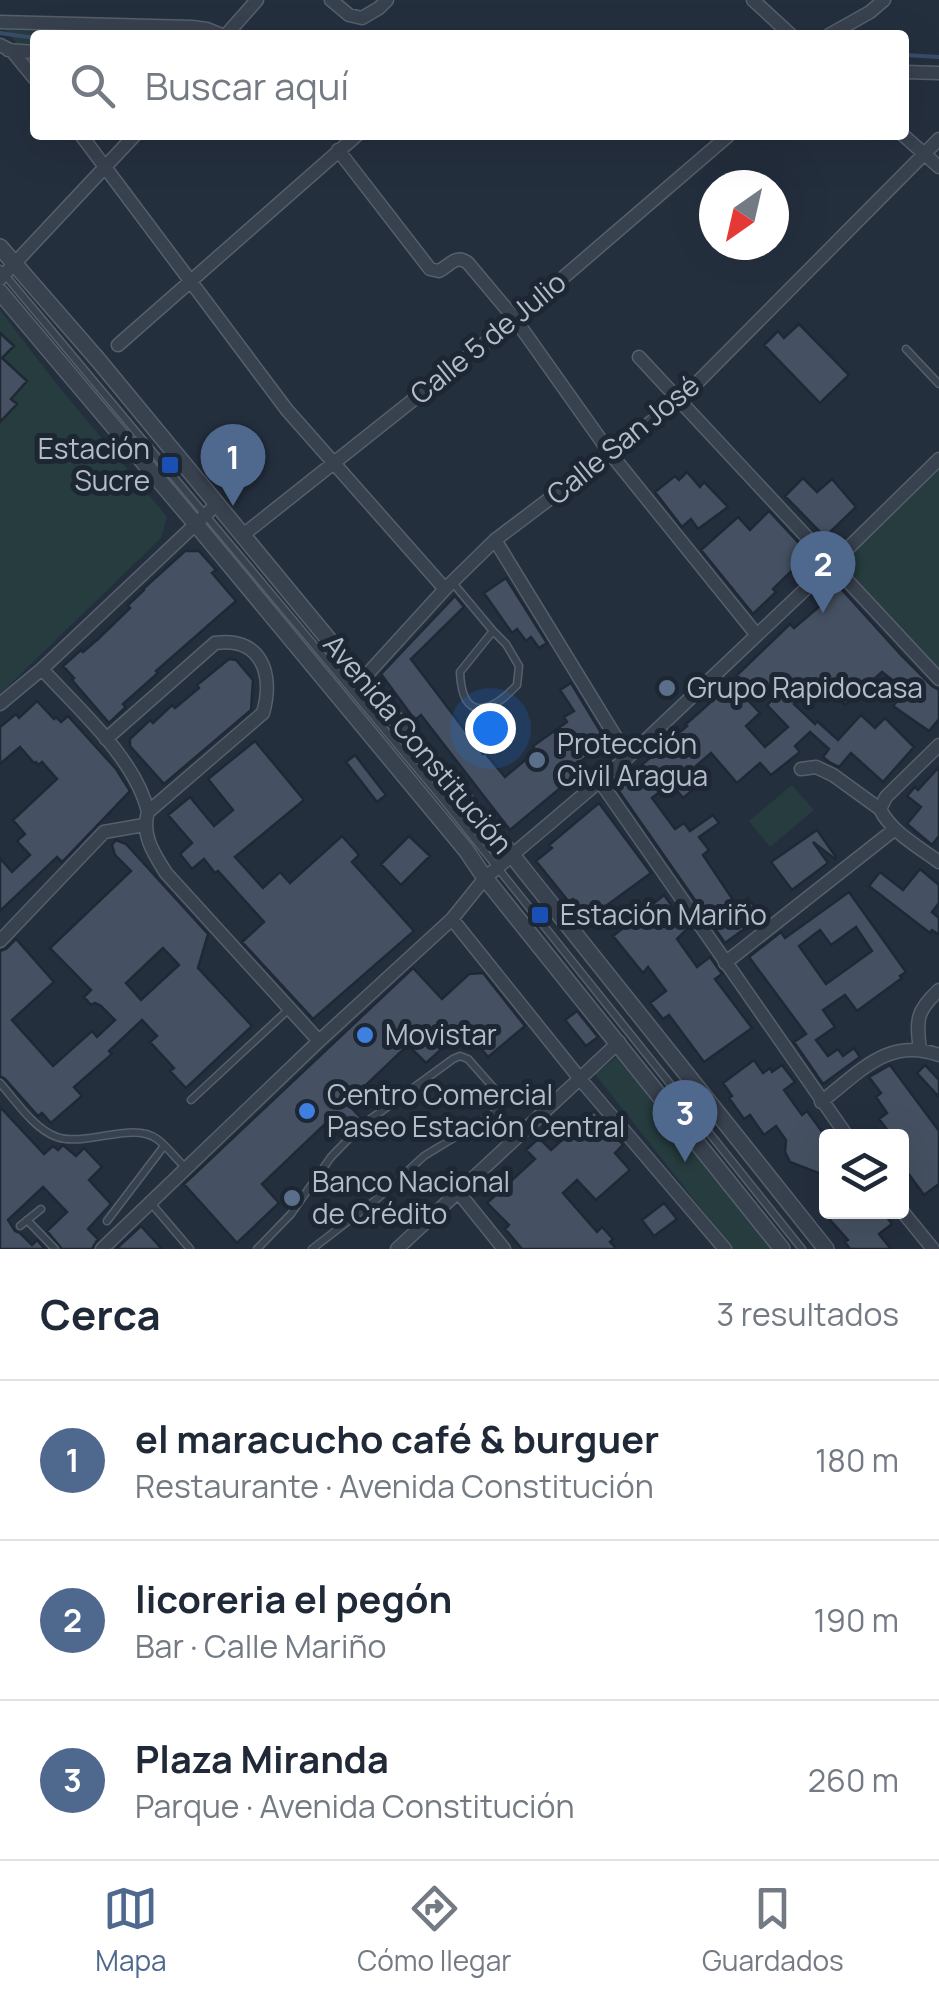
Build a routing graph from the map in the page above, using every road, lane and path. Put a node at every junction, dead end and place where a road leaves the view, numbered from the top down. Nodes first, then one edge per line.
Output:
1 (257, 0) edge
2 (331, 0) edge
3 (387, 0) edge
4 (753, 0) edge
5 (884, 0) edge
6 (0, 22) edge
7 (206, 30) edge
8 (229, 30) edge
9 (786, 30) edge
10 (838, 30) edge
11 (4, 48) edge
12 (30, 51) edge
13 (909, 72) edge
14 (939, 73) edge
15 (30, 74) edge
16 (939, 139) edge
17 (85, 140) edge
18 (130, 140) edge
19 (351, 140) edge
20 (723, 140) edge
21 (909, 140) edge
22 (338, 150) junction
23 (924, 154) junction
24 (106, 166) junction
25 (939, 167) edge
26 (0, 247) edge
27 (5, 271) edge
28 (190, 280) junction
29 (0, 292) edge
30 (516, 318) junction
31 (118, 345) dead end
32 (906, 348) dead end
33 (639, 357) dead end
34 (939, 384) edge
35 (679, 401) junction
36 (610, 454) junction
37 (939, 459) edge
38 (334, 462) junction
39 (218, 503) junction
40 (200, 519) junction
41 (243, 535) junction
42 (495, 540) junction
43 (832, 564) junction
44 (448, 585) junction
45 (492, 631) junction
46 (756, 634) junction
47 (42, 669) junction
48 (939, 679) edge
49 (362, 680) junction
50 (0, 704) edge
51 (106, 740) junction
52 (939, 745) edge
53 (628, 757) junction
54 (801, 769) dead end
55 (599, 780) junction
56 (880, 808) junction
57 (146, 818) junction
58 (895, 830) junction
59 (512, 856) junction
60 (939, 862) edge
61 (491, 872) junction
62 (452, 919) junction
63 (0, 941) edge
64 (725, 963) junction
65 (939, 990) edge
66 (290, 1008) junction
67 (319, 1041) junction
68 (619, 1042) junction
69 (920, 1050) junction
70 (939, 1055) edge
71 (581, 1080) junction
72 (0, 1083) edge
73 (191, 1100) dead end
74 (821, 1102) junction
75 (842, 1129) edge
76 (164, 1146) junction
77 (185, 1168) junction
78 (459, 1193) junction
79 (149, 1201) junction
80 (40, 1208) dead end
81 (909, 1219) edge
82 (28, 1220) junction
83 (107, 1221) dead end
84 (20, 1226) dead end
85 (56, 1249) edge
86 (102, 1249) edge
87 (190, 1249) edge
88 (256, 1249) edge
89 (312, 1249) edge
90 (397, 1249) edge
91 (504, 1249) edge
92 (724, 1249) edge
93 (782, 1249) edge
94 (802, 1249) edge
95 (826, 1249) edge
96 (933, 1249) edge

1 - 8 street
2 - 3 street
4 - 9 street
5 - 10 street
6 - 7 street
11 - 12 street
11 - 15 street
13 - 14 street
16 - 23 street, Calle San José
17 - 24 street
18 - 24 street
19 - 22 street
20 - 30 street, Calle 5 de Julio
21 - 23 street
22 - 28 street
22 - 30 street
23 - 25 street
23 - 35 street, Calle San José
24 - 27 street
24 - 28 street
26 - 27 street, Avenida Constitución
27 - 39 street, Avenida Constitución
27 - 40 lane
28 - 31 street
28 - 38 street
29 - 40 street, Avenida Constitución
30 - 36 street
30 - 38 street, Calle 5 de Julio
32 - 34 lane
33 - 35 street
35 - 36 street, Calle San José
35 - 43 street
36 - 42 street, Calle San José
36 - 46 street
37 - 43 street
38 - 41 street, Calle 5 de Julio
38 - 44 street
39 - 40 street
39 - 41 street, Avenida Constitución
40 - 47 street
40 - 61 street, Avenida Constitución
41 - 49 street, Avenida Constitución
42 - 44 street, Calle San José
42 - 53 street
43 - 46 street
43 - 48 street
44 - 45 lane
44 - 49 street, Calle San José
45 - 45 lane
46 - 53 street
47 - 50 street
47 - 51 street
49 - 59 street, Avenida Constitución
51 - 57 street
51 - 57 street
52 - 56 street
53 - 55 street
54 - 56 street
55 - 59 street
55 - 64 street
56 - 58 street
57 - 63 street
57 - 66 street
58 - 60 street
58 - 64 street
59 - 61 street
59 - 95 street, Avenida Constitución
61 - 62 street
61 - 68 street, Avenida Constitución
61 - 94 lane
62 - 67 street
62 - 71 street
64 - 74 street
65 - 69 street
66 - 67 street
66 - 73 lane
67 - 77 street
68 - 71 street
68 - 93 street, Avenida Constitución
69 - 70 street
69 - 74 street
71 - 78 street
71 - 92 street
72 - 76 lane
74 - 75 street
76 - 77 lane
76 - 83 lane
77 - 79 street
78 - 90 street
78 - 91 street
79 - 86 street
79 - 87 lane
80 - 82 lane
81 - 96 street
82 - 84 lane
82 - 85 lane
88 - 89 lane

